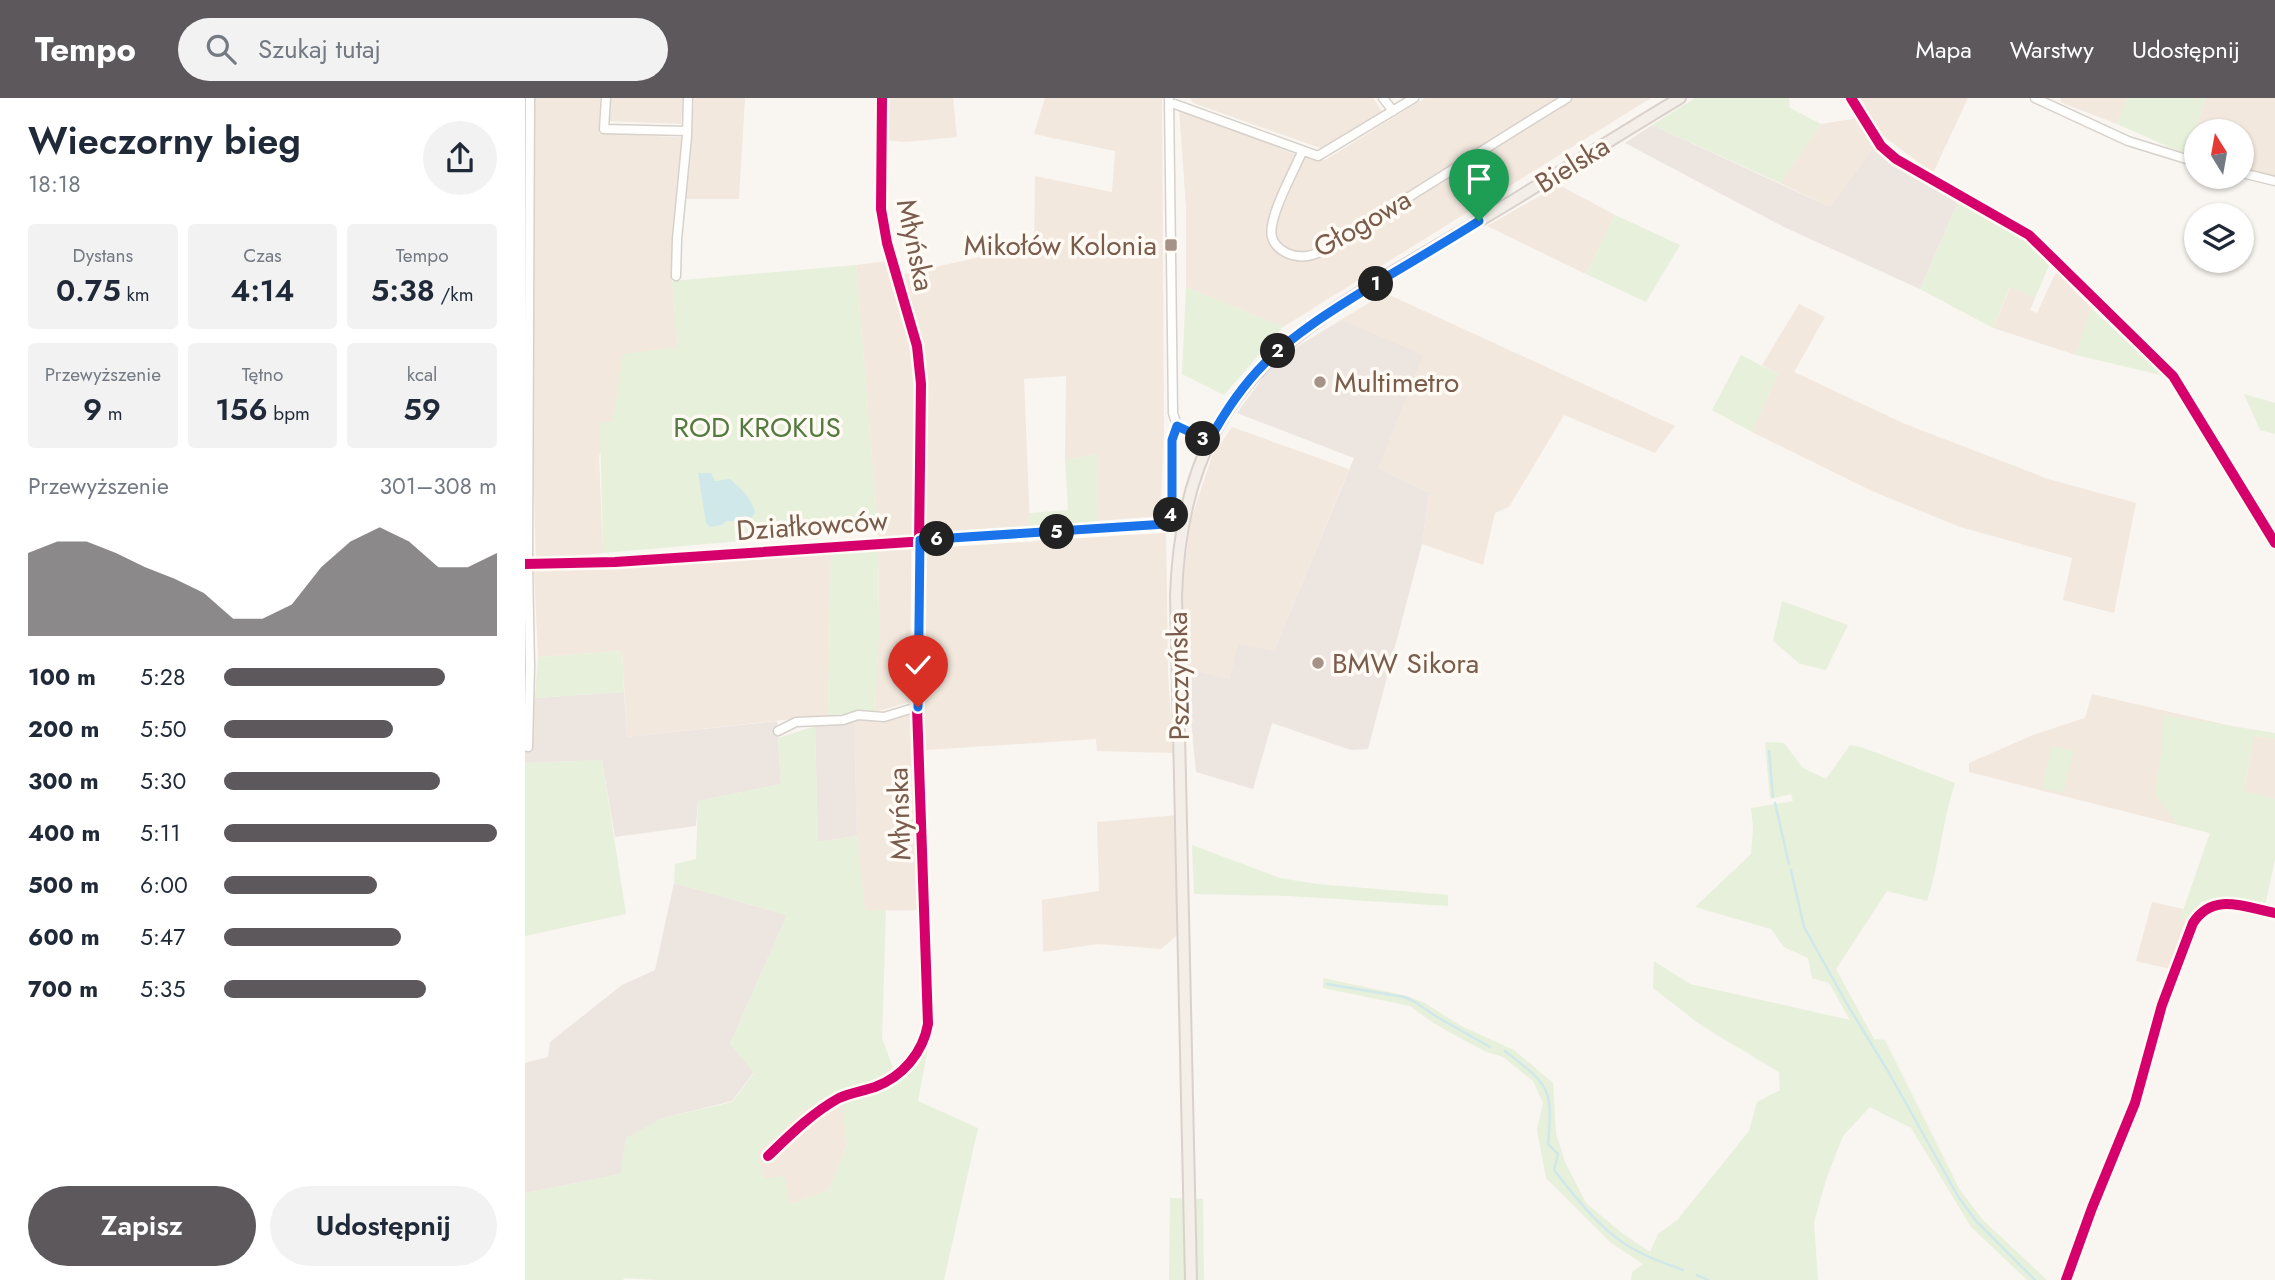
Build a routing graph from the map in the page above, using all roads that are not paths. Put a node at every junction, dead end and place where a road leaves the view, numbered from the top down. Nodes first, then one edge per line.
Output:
1 (530, 98) edge
2 (606, 98) edge
3 (688, 98) edge
4 (882, 98) edge
5 (1383, 98) edge
6 (1413, 98) edge
7 (1567, 98) edge
8 (1680, 98) edge
9 (1851, 98) edge
10 (2035, 98) edge
11 (1169, 100) edge
12 (1393, 111) junction
13 (686, 131) junction
14 (1302, 152) junction
15 (2184, 158) edge
16 (2254, 176) edge
17 (2275, 181) edge
18 (676, 276) dead end
19 (1177, 426) junction
20 (1209, 441) junction
21 (920, 540) junction
22 (2275, 543) edge
23 (527, 564) edge
24 (918, 707) junction
25 (778, 731) dead end
26 (527, 747) dead end
27 (768, 1156) dead end
28 (1191, 1280) edge

1 - 23 street
2 - 13 street
3 - 13 street
4 - 21 street, Młyńska
5 - 12 street
6 - 12 street
7 - 14 street, Głogowa
8 - 20 main road, Bielska
9 - 22 street
10 - 15 street
11 - 14 street
11 - 19 street
12 - 14 street
13 - 18 street
16 - 17 street
19 - 20 street
19 - 21 street, Działkowców
20 - 28 main road, Pszczyńska
21 - 23 street, Działkowców
21 - 24 street, Młyńska
23 - 26 street
24 - 25 street
24 - 27 street, Młyńska

